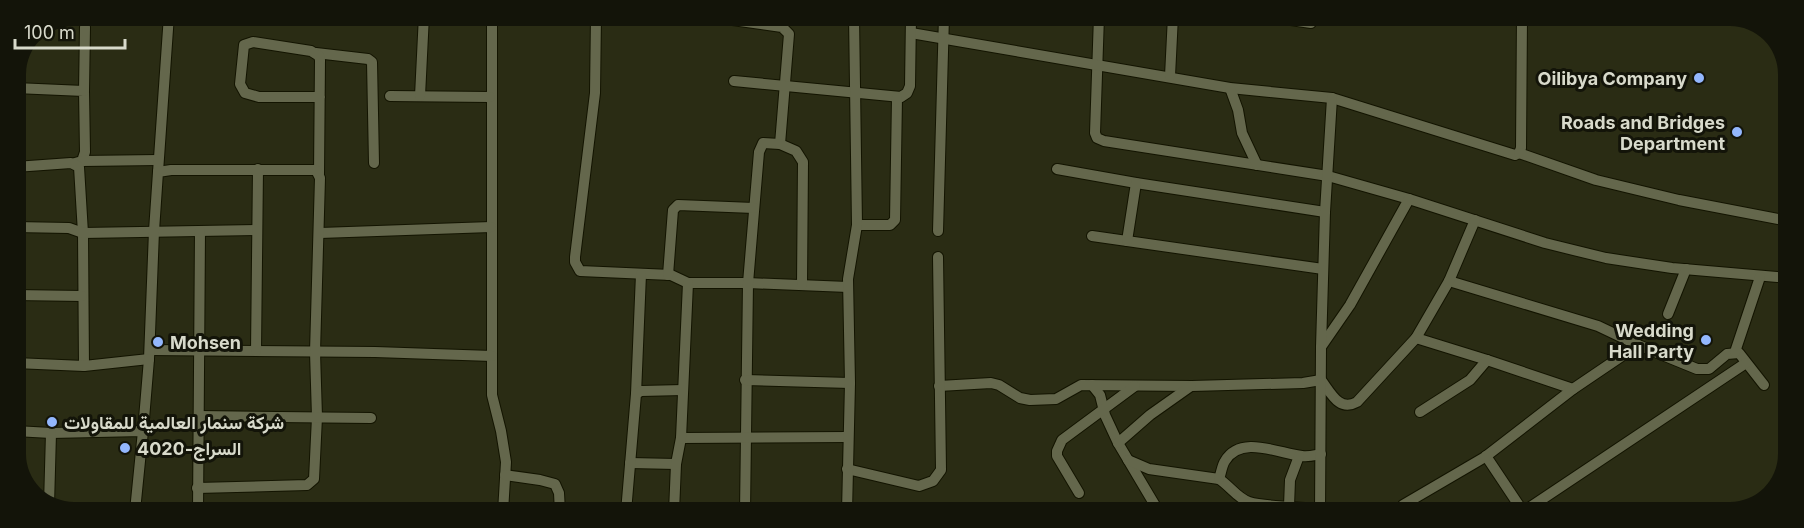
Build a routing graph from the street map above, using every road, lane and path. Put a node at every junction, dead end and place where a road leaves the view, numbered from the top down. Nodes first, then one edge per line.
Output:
1 (168, 26) edge
2 (423, 26) edge
3 (492, 26) edge
4 (596, 26) edge
5 (775, 26) edge
6 (854, 26) edge
7 (910, 26) edge
8 (944, 26) edge
9 (1099, 26) edge
10 (1172, 26) edge
11 (1522, 26) edge
12 (86, 27) dead end
13 (910, 33) junction
14 (944, 38) junction
15 (316, 53) junction
16 (1097, 65) junction
17 (1170, 76) junction
18 (734, 81) dead end
19 (783, 87) junction
20 (25, 88) edge
21 (1230, 88) junction
22 (84, 91) junction
23 (855, 93) junction
24 (390, 96) dead end
25 (420, 96) junction
26 (320, 97) junction
27 (490, 97) junction
28 (897, 98) junction
29 (1332, 98) junction
30 (780, 144) junction
31 (1519, 153) junction
32 (158, 160) junction
33 (79, 162) junction
34 (374, 162) dead end
35 (1257, 165) junction
36 (25, 166) edge
37 (258, 169) junction
38 (1057, 169) dead end
39 (158, 172) junction
40 (319, 174) junction
41 (1328, 176) junction
42 (1136, 183) junction
43 (1409, 199) junction
44 (754, 208) junction
45 (1325, 212) junction
46 (1778, 219) edge
47 (1475, 220) junction
48 (857, 225) junction
49 (25, 227) edge
50 (491, 227) junction
51 (256, 230) junction
52 (154, 231) junction
53 (200, 231) junction
54 (938, 231) dead end
55 (83, 233) junction
56 (320, 233) junction
57 (1092, 236) dead end
58 (1127, 241) junction
59 (938, 257) dead end
60 (1323, 269) junction
61 (1686, 269) junction
62 (641, 274) junction
63 (668, 275) junction
64 (1760, 277) junction
65 (1778, 278) edge
66 (1449, 281) junction
67 (688, 283) junction
68 (748, 283) junction
69 (802, 285) junction
70 (848, 287) junction
71 (26, 294) edge
72 (82, 296) junction
73 (1668, 314) dead end
74 (1416, 338) junction
75 (1638, 345) junction
76 (1321, 347) junction
77 (200, 350) junction
78 (256, 351) junction
79 (315, 352) junction
80 (1736, 352) junction
81 (150, 355) junction
82 (492, 356) junction
83 (1487, 360) junction
84 (1746, 363) junction
85 (26, 364) edge
86 (84, 366) junction
87 (746, 380) junction
88 (1321, 380) junction
89 (850, 383) junction
90 (1092, 385) junction
91 (1764, 385) dead end
92 (939, 386) junction
93 (1135, 386) junction
94 (1192, 386) junction
95 (1573, 389) junction
96 (682, 390) junction
97 (636, 394) junction
98 (1104, 408) junction
99 (1420, 412) dead end
100 (199, 416) junction
101 (317, 417) junction
102 (371, 418) dead end
103 (142, 431) junction
104 (26, 432) edge
105 (51, 433) junction
106 (746, 436) junction
107 (848, 437) junction
108 (681, 438) junction
109 (1118, 442) junction
110 (1321, 454) junction
111 (1299, 456) junction
112 (1486, 456) junction
113 (1128, 460) junction
114 (630, 463) junction
115 (676, 464) junction
116 (847, 469) junction
117 (505, 475) junction
118 (1219, 479) junction
119 (198, 488) junction
120 (1079, 494) dead end
121 (49, 496) edge
122 (136, 502) edge
123 (198, 502) edge
124 (503, 502) edge
125 (559, 502) edge
126 (627, 502) edge
127 (674, 502) edge
128 (745, 502) edge
129 (847, 502) edge
130 (1153, 502) edge
131 (1248, 502) edge
132 (1289, 502) edge
133 (1320, 502) edge
134 (1408, 502) edge
135 (1517, 502) edge
136 (1539, 502) edge

1 - 32 street
2 - 25 street
3 - 27 street
4 - 62 street
5 - 19 street
6 - 23 street
7 - 13 street
8 - 14 street
9 - 16 street
10 - 17 street
11 - 31 street
12 - 22 street
13 - 14 street
13 - 28 street
14 - 16 street
14 - 54 street
15 - 26 street
15 - 26 street
15 - 34 street
16 - 17 street
16 - 35 street
17 - 21 street
18 - 19 street
19 - 23 street
19 - 30 street
20 - 22 street
21 - 29 street
21 - 35 street
22 - 33 street
23 - 28 street
23 - 48 street
24 - 25 street
25 - 27 street
26 - 40 street
27 - 50 street
28 - 48 street
29 - 31 street
29 - 41 street
30 - 44 street
30 - 69 street
31 - 46 street
32 - 33 street
32 - 39 street
33 - 36 street
33 - 55 street
35 - 41 street
37 - 39 street
37 - 40 street
37 - 51 street
38 - 42 street
39 - 52 street
40 - 56 street
41 - 43 street
41 - 45 street
42 - 45 street
42 - 58 street
43 - 47 street
43 - 76 street
44 - 63 street
44 - 68 street
45 - 60 street
47 - 61 street
47 - 66 street
48 - 70 street
49 - 55 street
50 - 56 street
50 - 82 street
51 - 53 street
51 - 78 street
52 - 53 street
52 - 55 street
52 - 81 street
53 - 77 street
55 - 72 street
56 - 79 street
57 - 58 street
58 - 60 street
59 - 92 street
60 - 76 street
61 - 64 street
61 - 73 street
62 - 63 street
62 - 97 street
63 - 67 street
64 - 65 street
64 - 80 street
66 - 74 street
66 - 75 street
67 - 68 street
67 - 96 street
68 - 69 street
68 - 87 street
69 - 70 street
70 - 89 street
71 - 72 street
72 - 86 street
74 - 83 street
74 - 88 street
75 - 80 street
75 - 95 street
76 - 88 street
77 - 78 street
77 - 81 street
77 - 100 street
78 - 79 street
79 - 82 street
79 - 101 street
80 - 84 street
81 - 86 street
81 - 103 street
82 - 117 street
83 - 95 street
83 - 99 street
84 - 91 street
84 - 136 street
85 - 86 street
87 - 89 street
87 - 106 street
88 - 94 street
88 - 110 street
89 - 107 street
90 - 92 street
90 - 93 street
90 - 98 street
92 - 116 street
93 - 94 street
93 - 98 street
94 - 109 street
95 - 112 street
96 - 97 street
96 - 108 street
97 - 114 street
98 - 109 street
98 - 120 street
100 - 101 street
100 - 119 street
101 - 102 street
101 - 119 street
103 - 105 street
103 - 122 street
104 - 105 street
105 - 121 street
106 - 107 street
106 - 108 street
106 - 128 street
107 - 116 street
108 - 115 street
109 - 113 street
110 - 111 street
110 - 133 street
111 - 118 street
111 - 132 street
112 - 134 street
112 - 135 street
113 - 118 street
113 - 130 street
114 - 115 street
114 - 126 street
115 - 127 street
116 - 129 street
117 - 124 street
117 - 125 street
118 - 131 street
119 - 123 street

